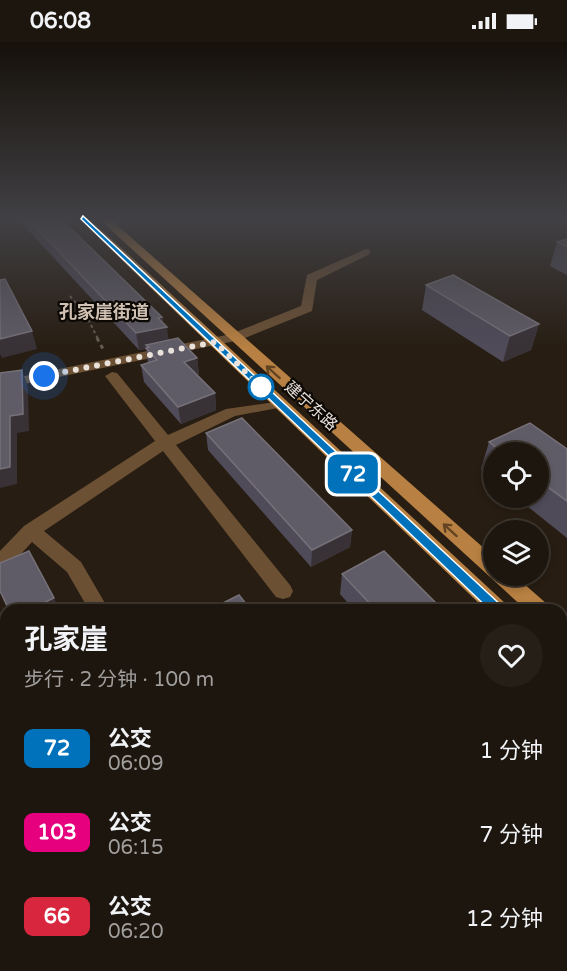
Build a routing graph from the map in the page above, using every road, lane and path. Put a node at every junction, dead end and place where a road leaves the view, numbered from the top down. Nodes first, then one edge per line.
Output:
1 (129, 261) edge
2 (156, 261) edge
3 (346, 261) edge
4 (70, 296) dead end
5 (235, 337) junction
6 (215, 342) junction
7 (111, 370) junction
8 (0, 385) edge
9 (278, 404) junction
10 (165, 444) junction
11 (31, 531) junction
12 (483, 559) edge
13 (0, 564) edge
14 (512, 586) edge
15 (283, 591) dead end
16 (96, 604) edge
17 (493, 604) edge
18 (533, 604) edge

1 - 6 main road, 建宁东路
2 - 5 main road, 建宁东路
3 - 5 street
4 - 7 path
5 - 6 street
12 -> 5 main road, 建宁东路
6 - 7 street
6 - 9 main road, 建宁东路
7 - 8 street
7 - 10 street
9 - 10 street
9 - 17 main road, 建宁东路
10 - 11 street
10 - 15 street
11 - 13 street
11 - 16 street
14 - 18 main road

